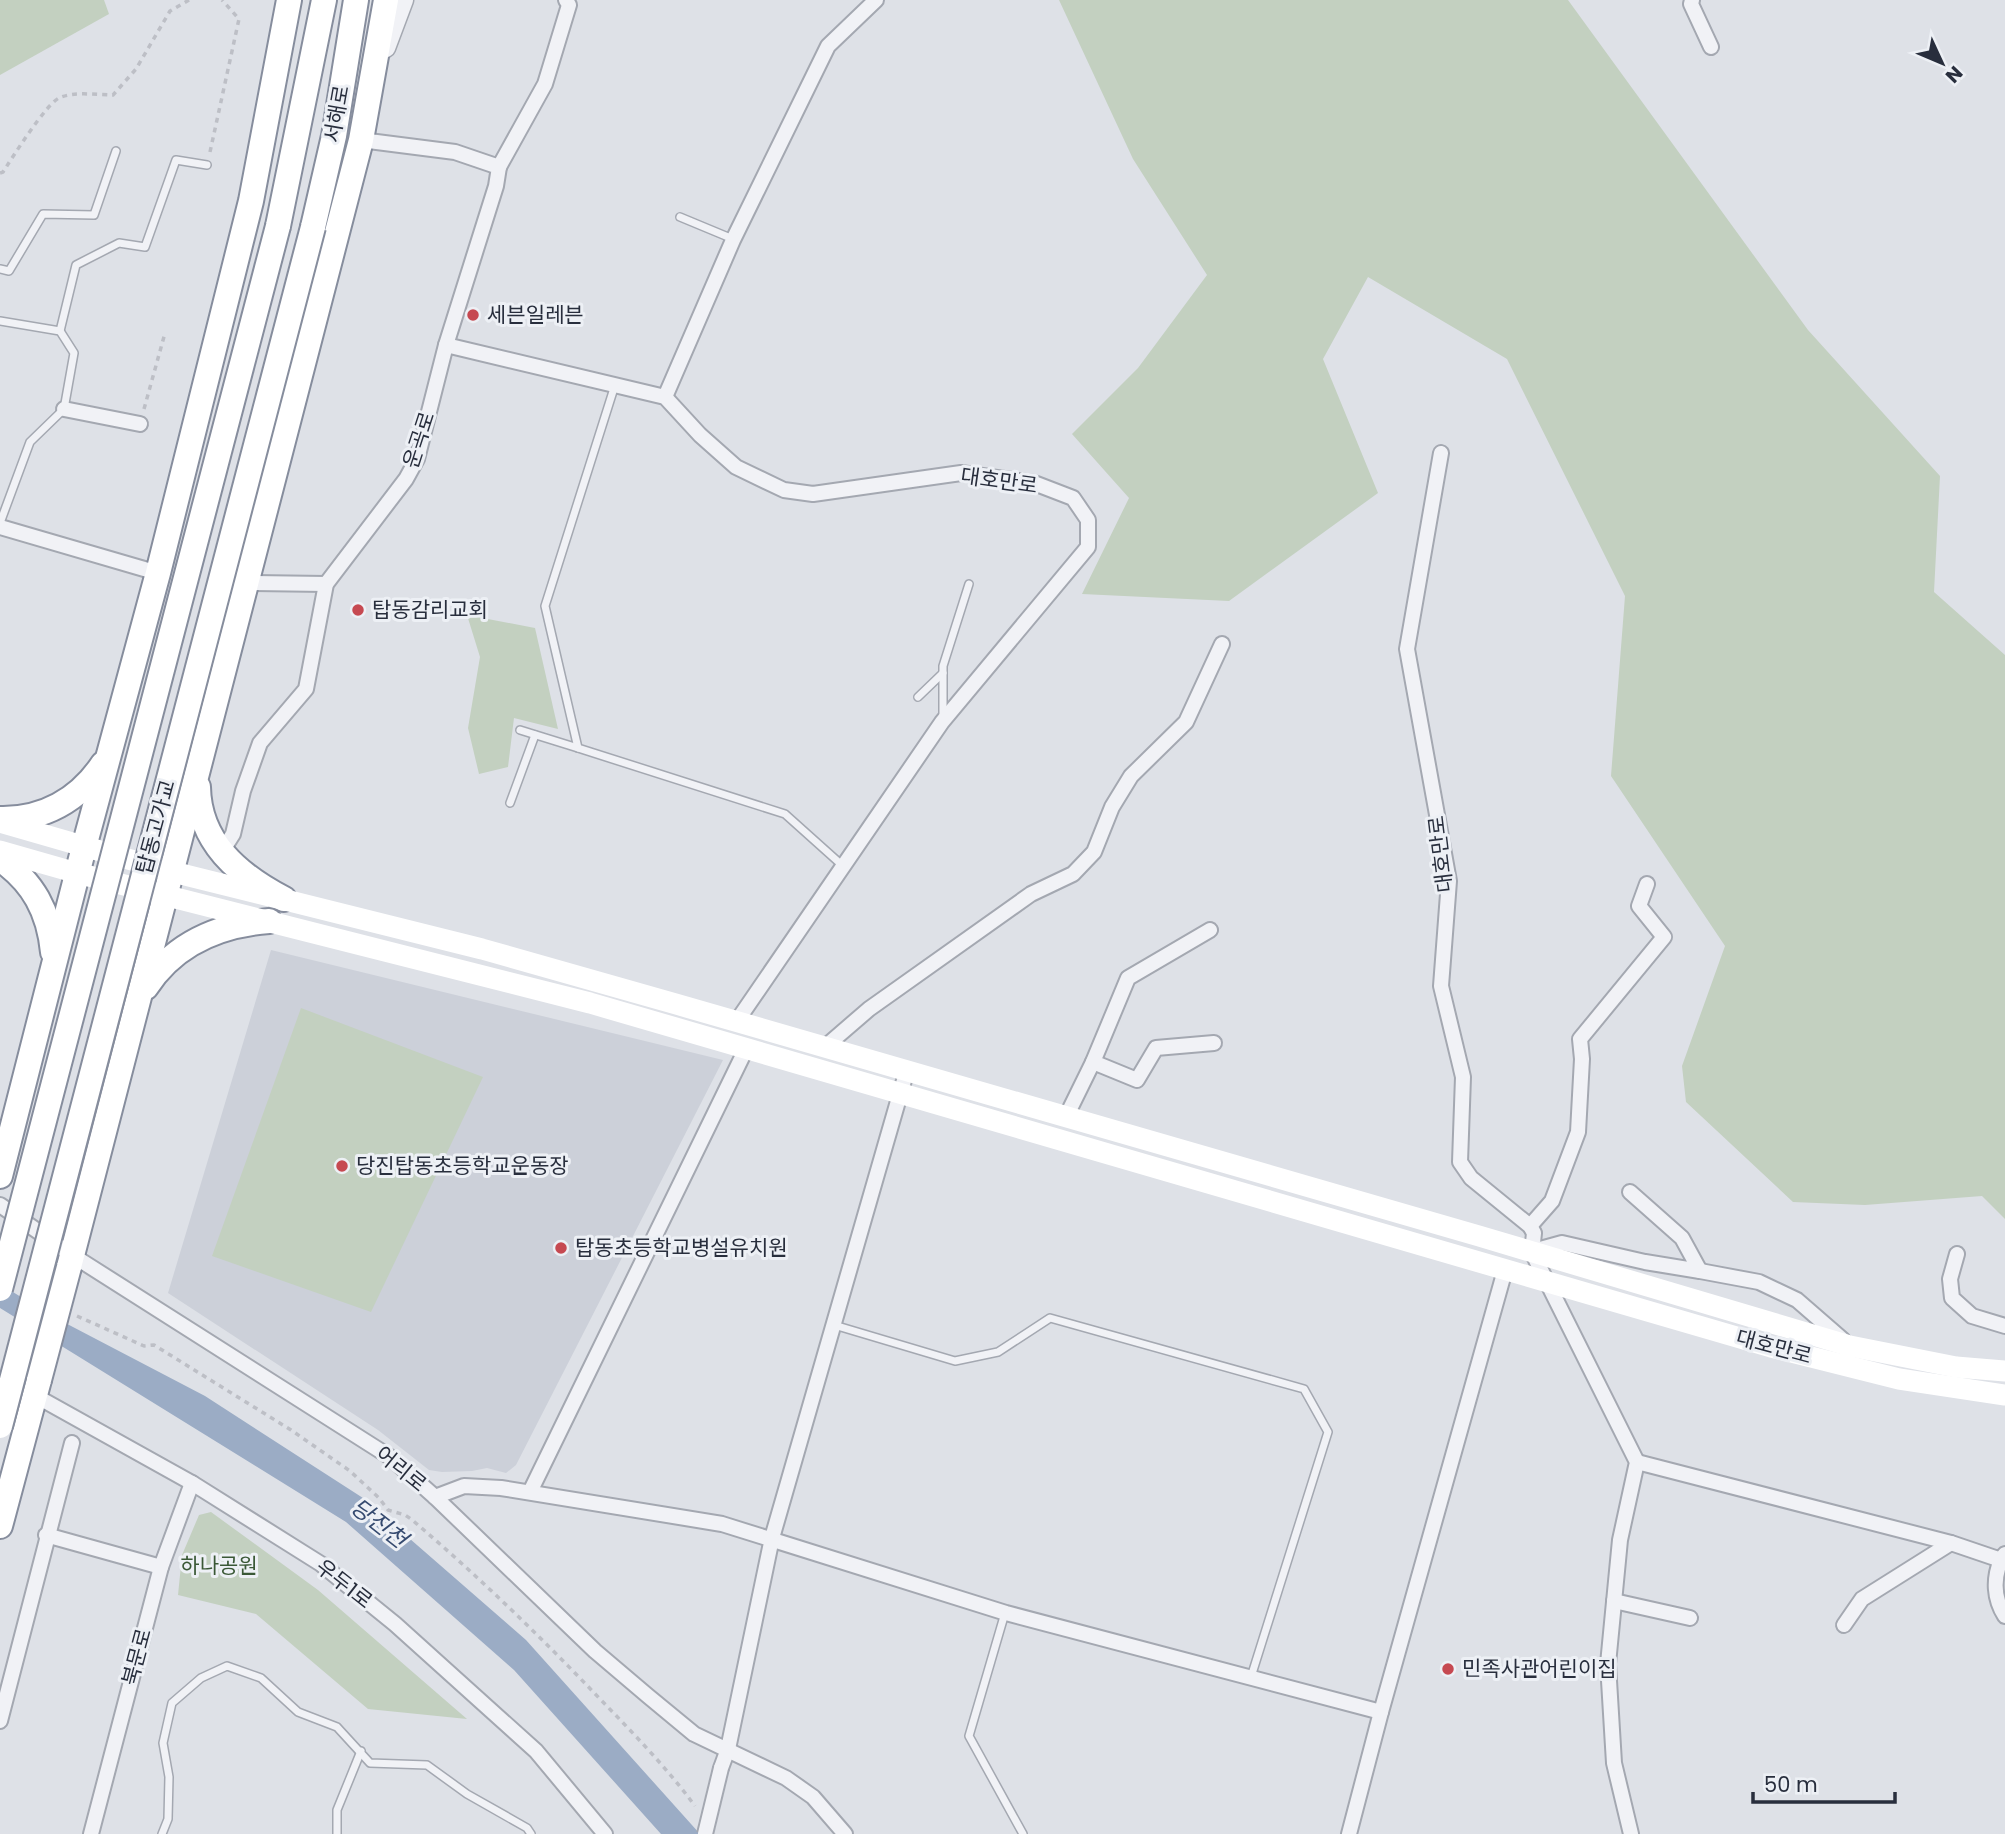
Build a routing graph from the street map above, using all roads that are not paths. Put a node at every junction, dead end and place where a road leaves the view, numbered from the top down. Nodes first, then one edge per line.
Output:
1 (289, 0) edge
2 (324, 0) edge
3 (356, 0) edge
4 (386, 0) edge
5 (404, 0) edge
6 (566, 0) edge
7 (876, 0) edge
8 (1692, 0) edge
9 (1711, 47) dead end
10 (369, 94) junction
11 (360, 140) junction
12 (116, 150) dead end
13 (207, 165) road end
14 (499, 167) junction
15 (680, 216) dead end
16 (278, 226) joint
17 (313, 227) joint
18 (733, 240) junction
19 (0, 269) edge
20 (0, 321) edge
21 (60, 331) junction
22 (446, 345) junction
23 (615, 385) junction
24 (665, 397) junction
25 (64, 409) junction
26 (140, 424) road end
27 (1441, 453) dead end
28 (0, 525) edge
29 (158, 573) junction
30 (247, 583) junction
31 (326, 584) junction
32 (969, 584) dead end
33 (1222, 644) dead end
34 (943, 673) junction
35 (918, 697) dead end
36 (943, 720) junction
37 (520, 730) dead end
38 (535, 735) junction
39 (578, 748) junction
40 (109, 755) junction
41 (201, 757) junction
42 (510, 803) dead end
43 (0, 820) edge
44 (84, 847) junction
45 (0, 851) edge
46 (221, 853) junction
47 (0, 859) edge
48 (843, 866) junction
49 (173, 872) junction
50 (77, 873) junction
51 (1647, 884) dead end
52 (166, 896) junction
53 (284, 899) junction
54 (269, 920) junction
55 (1210, 930) dead end
56 (52, 973) junction
57 (137, 1007) junction
58 (737, 1021) junction
59 (1214, 1043) dead end
60 (825, 1047) junction
61 (746, 1049) junction
62 (1093, 1062) junction
63 (906, 1070) junction
64 (900, 1094) junction
65 (1066, 1117) junction
66 (0, 1176) edge
67 (1630, 1192) dead end
68 (0, 1205) edge
69 (1532, 1237) junction
70 (1957, 1254) dead end
71 (71, 1261) junction
72 (1505, 1270) junction
73 (1700, 1270) junction
74 (1547, 1282) junction
75 (0, 1289) edge
76 (833, 1325) junction
77 (2005, 1326) edge
78 (1850, 1346) junction
79 (2005, 1371) edge
80 (37, 1388) junction
81 (2005, 1395) edge
82 (0, 1426) edge
83 (72, 1443) dead end
84 (1637, 1462) junction
85 (192, 1483) junction
86 (530, 1492) junction
87 (435, 1496) junction
88 (0, 1526) edge
89 (46, 1535) junction
90 (772, 1538) junction
91 (1951, 1543) junction
92 (2003, 1557) edge
93 (161, 1567) junction
94 (1614, 1601) junction
95 (1006, 1612) junction
96 (2005, 1616) edge
97 (1690, 1618) dead end
98 (1844, 1625) dead end
99 (1251, 1678) junction
100 (1381, 1712) junction
101 (0, 1721) edge
102 (728, 1749) junction
103 (361, 1751) junction
104 (91, 1834) edge
105 (162, 1834) edge
106 (337, 1834) edge
107 (531, 1834) edge
108 (606, 1834) edge
109 (705, 1834) edge
110 (845, 1834) edge
111 (1023, 1834) edge
112 (1349, 1834) edge
113 (1631, 1834) edge

1 - 29 highway
2 - 16 highway, 서해로
3 - 17 highway, 서해로
4 - 10 highway
5 - 10 street
6 - 14 street, 운곡로
7 - 18 street
8 - 9 street
10 - 11 highway
11 - 14 street
11 - 30 highway
12 - 19 lane
13 - 21 lane
14 - 22 street, 운곡로
15 - 18 lane
16 - 75 highway, 탑동고가교, bridge
17 - 82 highway, 탑동고가교, bridge
18 - 24 street
20 - 21 lane
21 - 25 lane
22 - 23 street
22 - 31 street, 운곡로
23 - 24 street
23 - 39 lane
24 - 36 street, 대호만로
25 - 26 street
25 - 28 lane
27 - 69 street, 대호만로
28 - 29 street
29 - 40 highway
30 - 31 street
30 - 41 highway
31 - 46 street, 운곡로
32 - 34 lane
33 - 60 street
34 - 35 lane
34 - 36 lane
36 - 48 street, 대호만로
37 - 38 lane
38 - 39 lane
38 - 42 lane
39 - 48 lane
40 - 43 highway
40 - 44 highway
41 - 46 highway
41 - 49 highway
43 - 44 main road
44 - 49 main road
44 - 50 highway
45 - 50 main road, 대호만로
46 - 53 highway
47 - 56 highway
48 - 58 street, 대호만로
49 - 52 highway
49 - 53 main road
50 - 52 main road, 대호만로
50 - 56 highway
51 - 69 street
52 - 54 main road, 대호만로
52 - 57 highway
53 - 58 main road
54 - 57 highway
54 - 61 main road, 대호만로
55 - 62 street
56 - 66 highway
57 - 71 highway
58 - 60 main road
59 - 62 street
60 - 63 main road
61 - 64 main road, 대호만로
61 - 86 street
62 - 65 street
63 - 64 street
63 - 65 main road
64 - 72 main road, 대호만로
64 - 76 street
65 - 69 main road
67 - 73 street
68 - 71 street, 어리로
69 - 73 street, 대호만로
69 - 74 street, 대호만로
69 - 78 main road, 대호만로
70 - 77 street
71 - 80 highway, bridge
71 - 87 street, 어리로
72 - 74 main road, 대호만로
72 - 100 street
73 - 78 street, 대호만로
74 - 81 main road, 대호만로
74 - 84 street, 대호만로
76 - 90 street
76 - 99 lane
78 - 79 main road, 대호만로
80 - 85 street, 우두1로
80 - 88 highway
83 - 89 street
84 - 91 street
84 - 94 street
85 - 93 street, 북문로
85 - 108 street, 우두1로
86 - 87 street
86 - 90 street
87 - 102 street, 어리로
89 - 93 street
89 - 101 street
90 - 95 street
90 - 102 street
91 - 92 street
91 - 98 street
92 - 96 street
93 - 104 street, 북문로
94 - 97 street
94 - 113 street
95 - 99 street
95 - 111 lane
99 - 100 street
100 - 112 street
102 - 109 street, bridge
102 - 110 street, 어리로
103 - 105 lane
103 - 106 lane
103 - 107 lane

